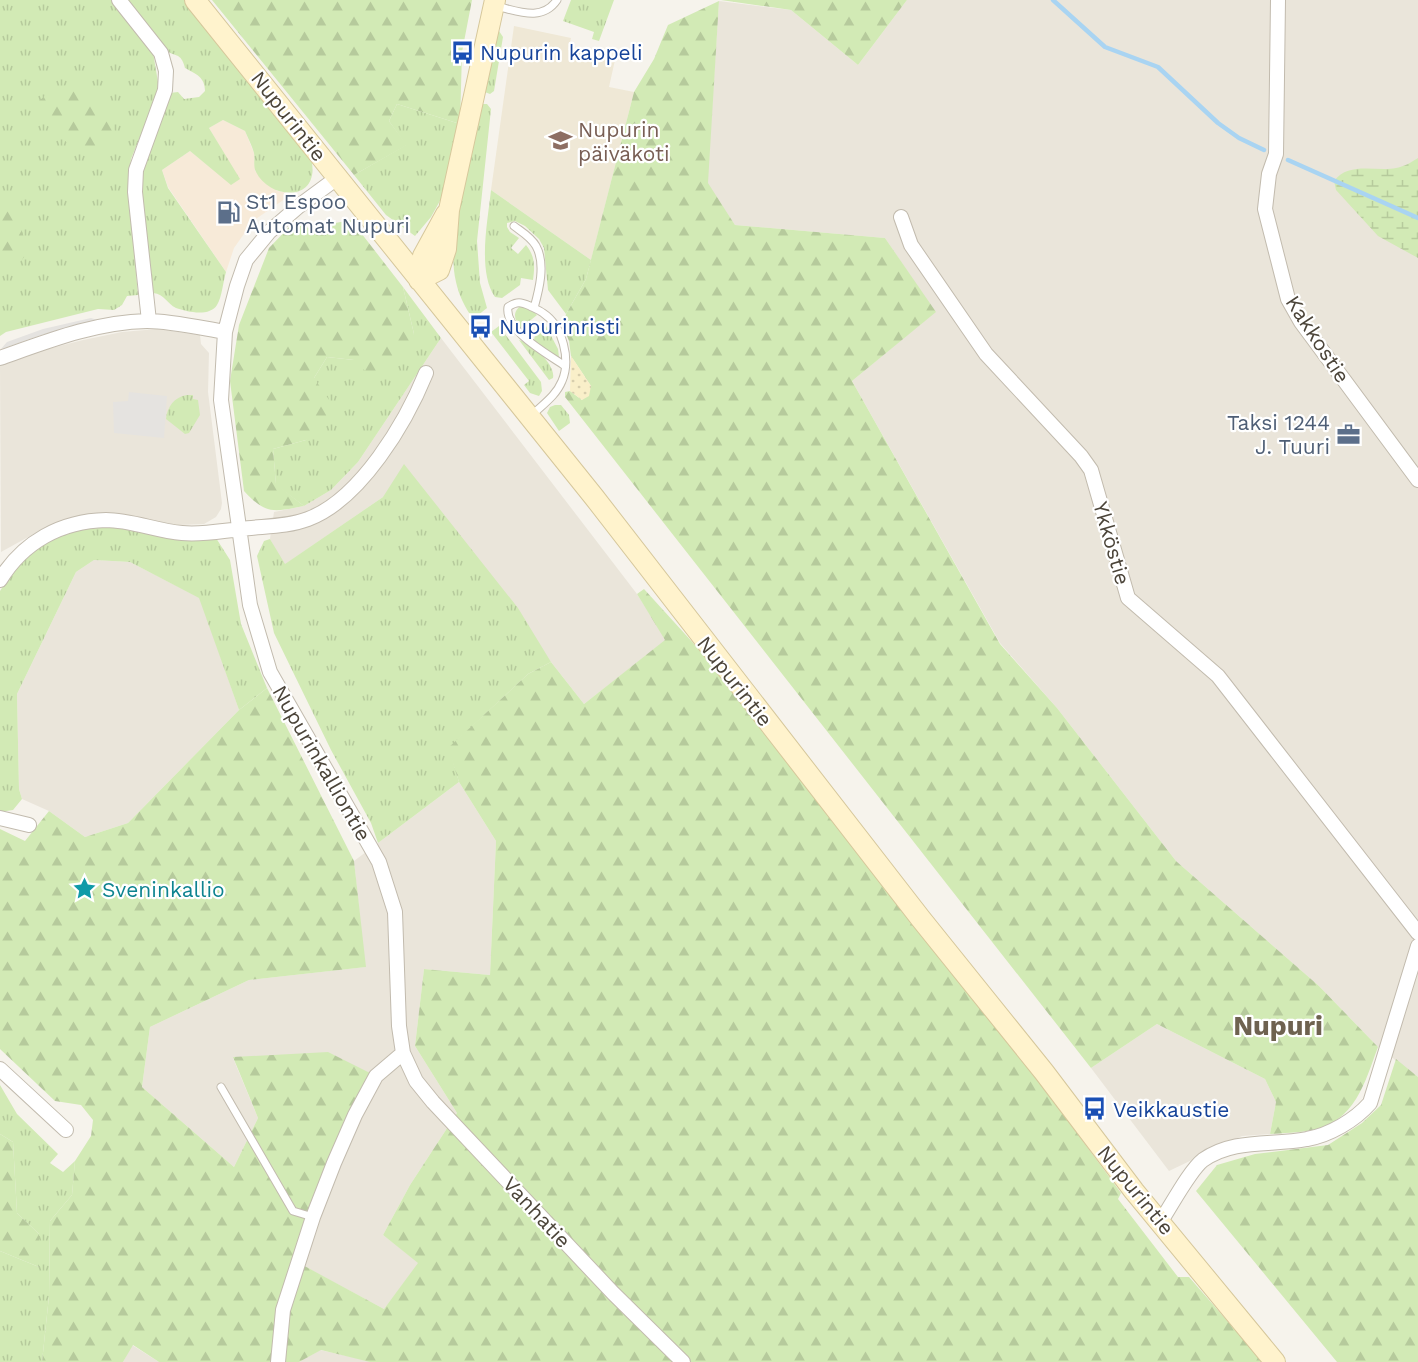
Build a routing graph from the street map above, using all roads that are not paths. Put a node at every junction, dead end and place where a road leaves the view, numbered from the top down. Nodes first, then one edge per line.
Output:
1 (119, 0) edge
2 (195, 0) edge
3 (557, 0) edge
4 (1278, 0) edge
5 (494, 3) edge
6 (338, 178) junction
7 (901, 217) dead end
8 (514, 226) dead end
9 (420, 280) junction
10 (534, 308) junction
11 (149, 321) junction
12 (225, 332) junction
13 (0, 358) edge
14 (565, 366) junction
15 (426, 373) dead end
16 (529, 417) junction
17 (1418, 480) edge
18 (240, 529) junction
19 (0, 580) edge
20 (0, 818) edge
21 (29, 825) dead end
22 (1418, 933) edge
23 (1418, 946) edge
24 (403, 1053) junction
25 (0, 1069) edge
26 (221, 1087) dead end
27 (66, 1130) dead end
28 (313, 1217) junction
29 (1161, 1221) junction
30 (278, 1362) edge
31 (683, 1362) edge
32 (1275, 1362) edge

1 - 11 street
2 - 6 main road, Nupurintie
3 - 5 lane
4 - 17 street, Kakkostie
5 - 9 main road
6 - 9 main road, Nupurintie
6 - 12 street, Nupurinkalliontie
7 - 22 street, Ykköstie
8 - 10 lane
9 - 16 main road, Nupurintie
10 - 14 lane
10 - 14 lane
11 - 12 street
11 - 13 street
12 - 18 street, Nupurinkalliontie
14 - 16 lane
15 - 18 street
16 - 29 main road, Nupurintie
18 - 19 street
18 - 24 street, Nupurinkalliontie
20 - 21 street
23 - 29 street
24 - 28 street
24 - 31 street, Vanhatie
25 - 27 street
26 - 28 lane
28 - 30 street
29 - 32 main road, Nupurintie

